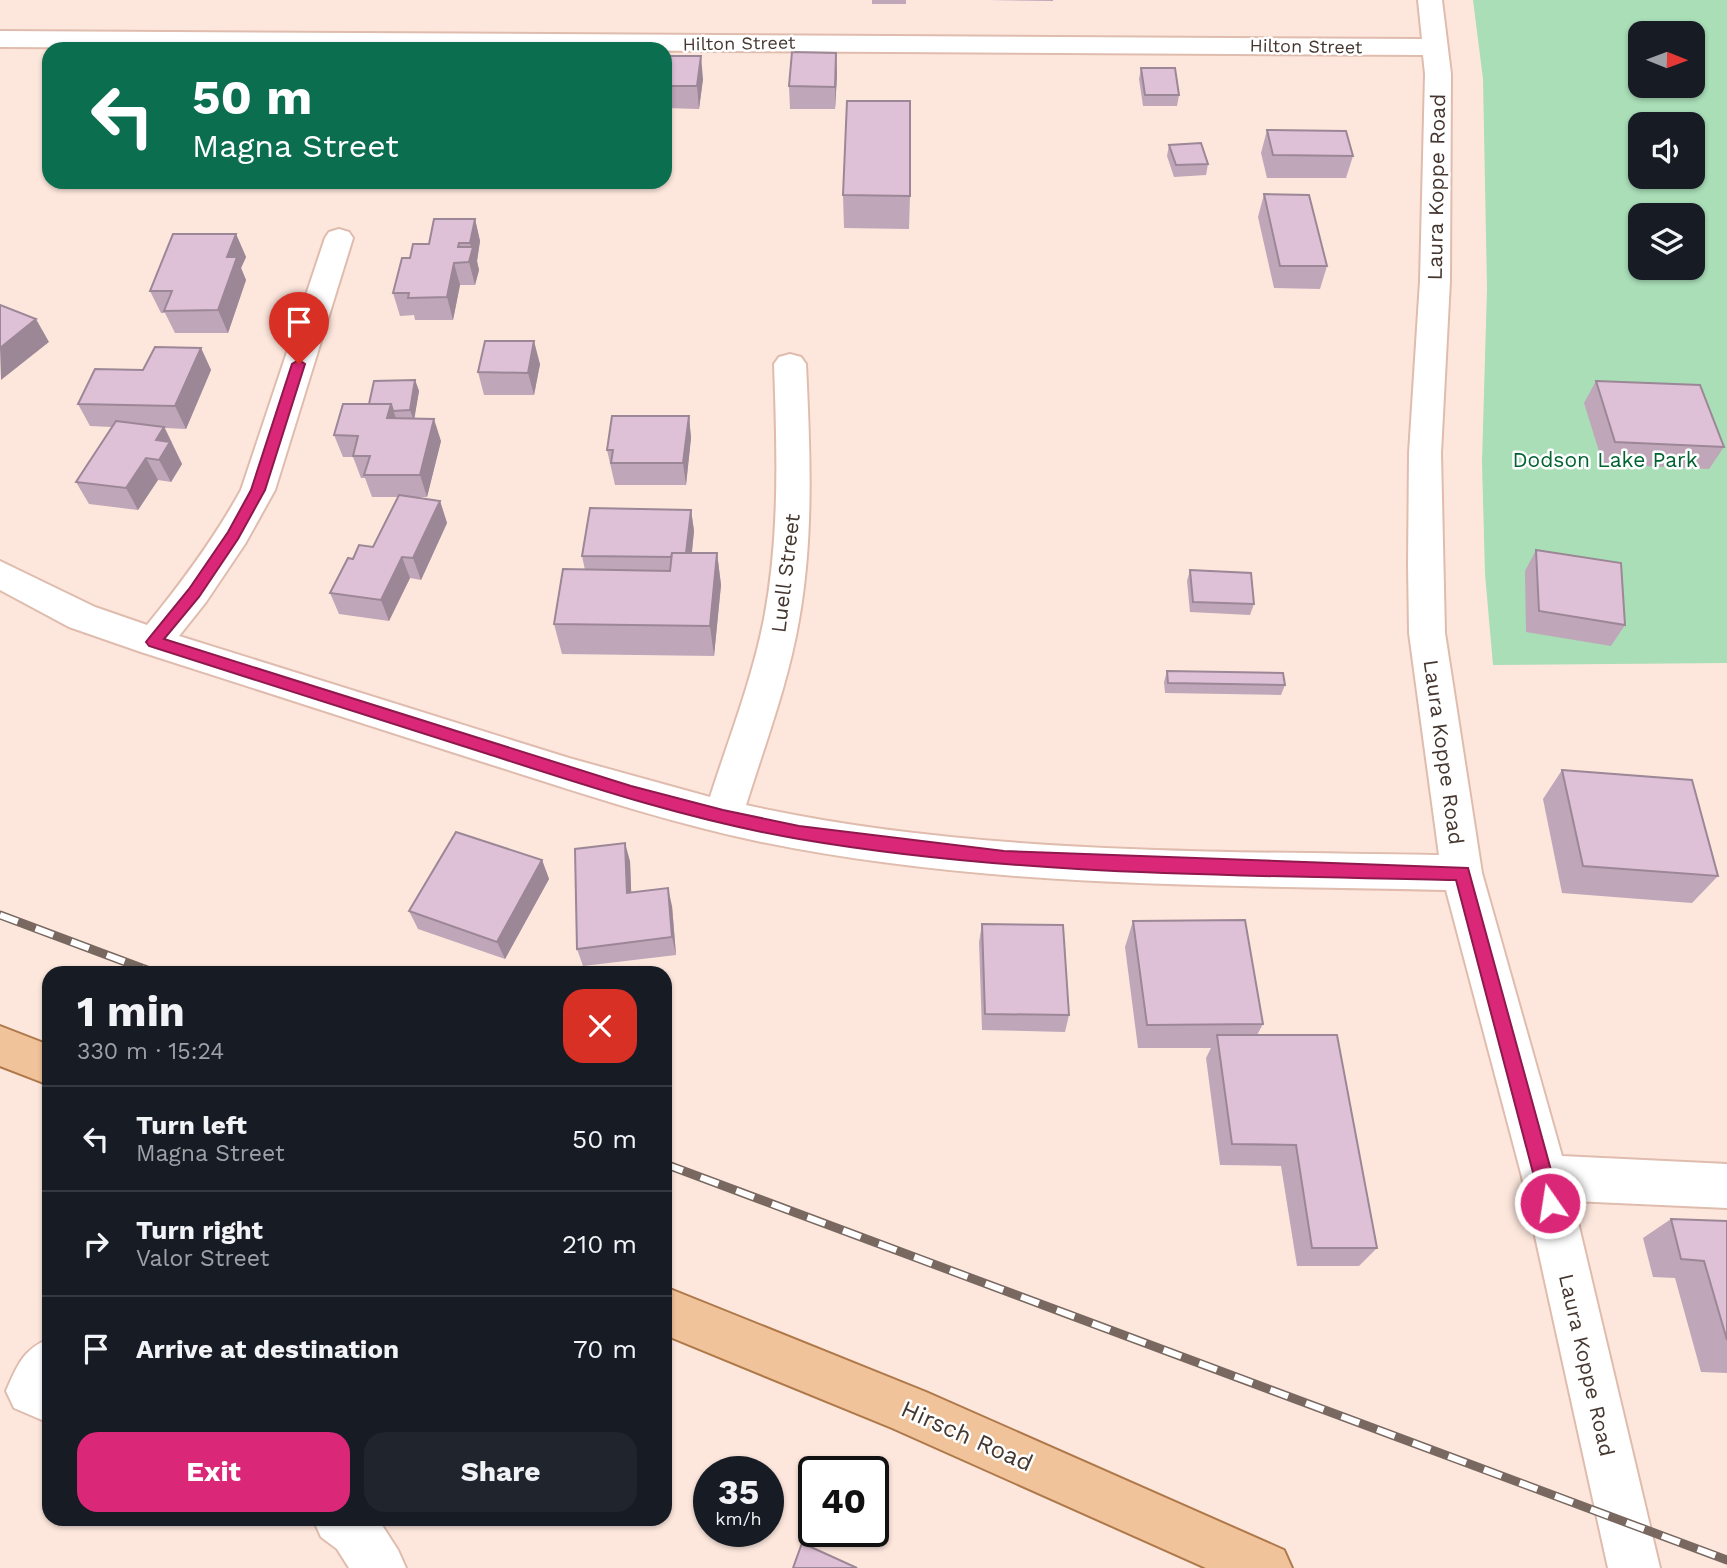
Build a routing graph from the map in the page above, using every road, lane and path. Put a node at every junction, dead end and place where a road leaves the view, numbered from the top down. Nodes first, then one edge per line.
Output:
1 (1430, 0) edge
2 (0, 39) edge
3 (406, 42) edge
4 (672, 44) edge
5 (1436, 47) junction
6 (339, 238) dead end
7 (790, 364) dead end
8 (0, 574) edge
9 (154, 642) junction
10 (723, 817) junction
11 (1462, 873) junction
12 (0, 1046) edge
13 (42, 1062) edge
14 (1545, 1177) junction
15 (1727, 1185) edge
16 (672, 1314) edge
17 (349, 1526) edge
18 (380, 1568) edge
19 (1266, 1568) edge
20 (1634, 1568) edge

1 - 5 street, Laura Koppe Road
2 - 3 street, Hilton Street
4 - 5 street, Hilton Street
5 - 11 street, Laura Koppe Road
6 - 9 street
7 - 10 street, Luell Street
8 - 9 street
9 - 10 street
10 - 11 street
11 - 14 street, Laura Koppe Road
12 - 13 main road
14 - 15 street
14 - 20 street, Laura Koppe Road
16 - 19 main road, Hirsch Road
17 - 18 street

